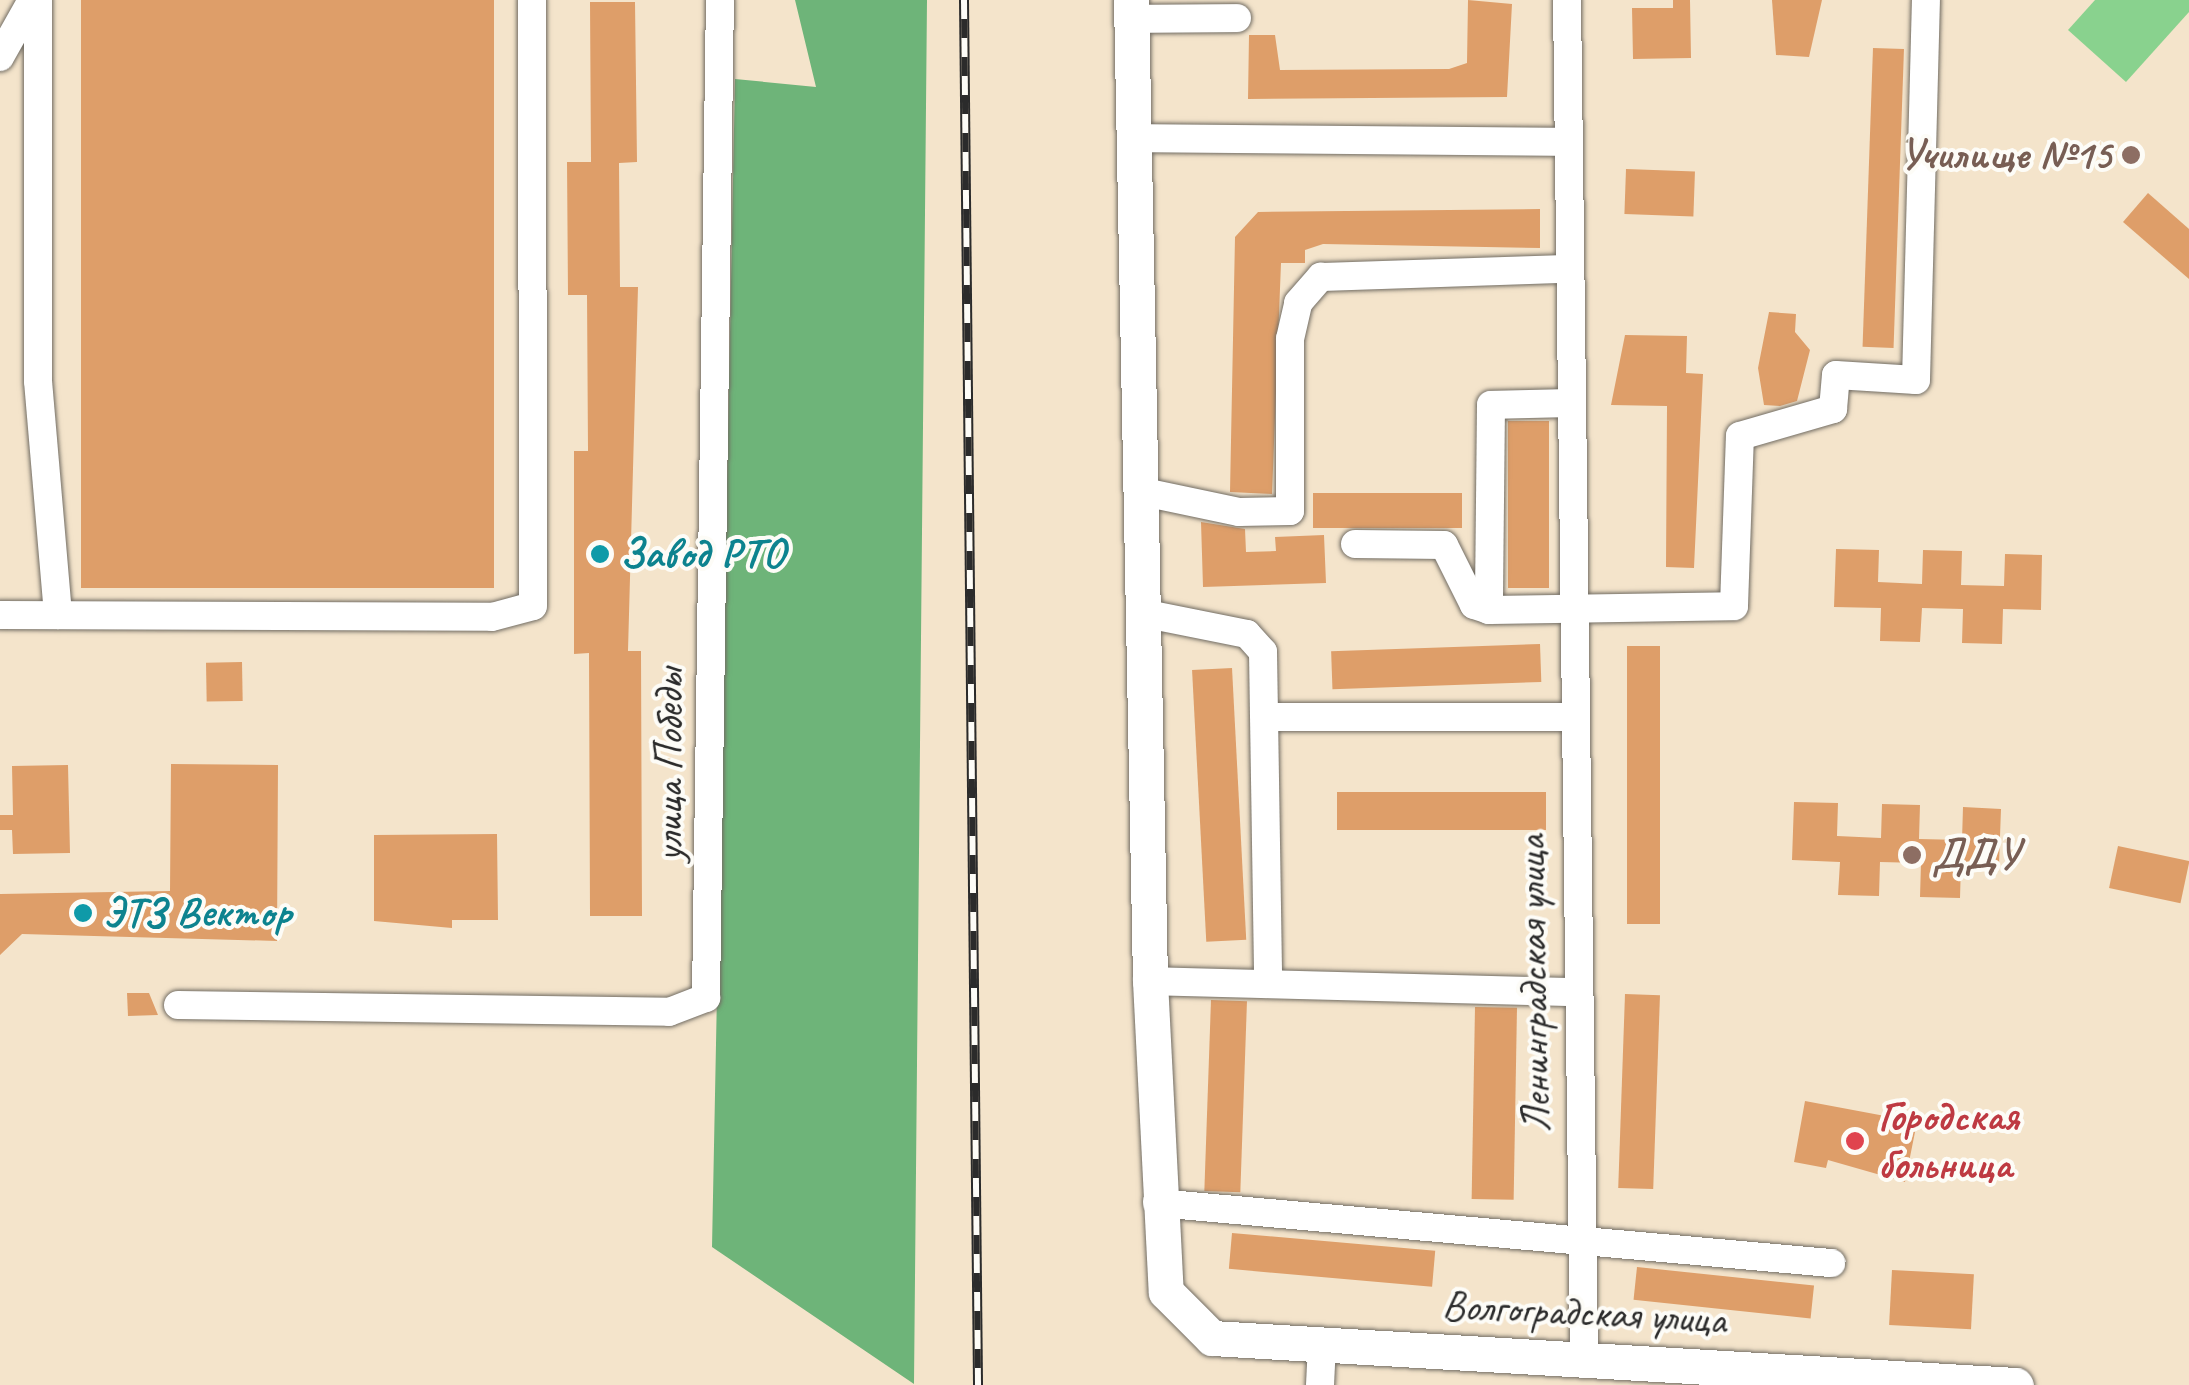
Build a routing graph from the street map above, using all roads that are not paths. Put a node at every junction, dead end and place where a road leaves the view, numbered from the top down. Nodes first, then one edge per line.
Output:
1 (35, 0) edge
2 (532, 0) edge
3 (720, 0) edge
4 (1566, 0) edge
5 (1926, 0) edge
6 (1132, 10) edge
7 (1237, 18) dead end
8 (0, 57) edge
9 (1134, 138) junction
10 (1567, 142) junction
11 (1567, 268) junction
12 (1567, 403) junction
13 (1138, 490) junction
14 (1354, 544) dead end
15 (1489, 610) junction
16 (1568, 610) junction
17 (1142, 612) junction
18 (58, 614) junction
19 (0, 615) edge
20 (1266, 717) junction
21 (1570, 717) junction
22 (1150, 981) junction
23 (1268, 984) junction
24 (1573, 992) junction
25 (178, 1005) dead end
26 (1157, 1204) junction
27 (1580, 1245) junction
28 (1831, 1263) dead end
29 (1322, 1344) junction
30 (1584, 1357) junction
31 (1737, 1376) edge
32 (1320, 1385) edge
33 (2016, 1385) edge

1 - 8 street
1 - 18 street
2 - 18 street
3 - 25 street, улица Победы
4 - 10 street, Ленинградская улица
5 - 16 street
6 - 7 street
6 - 9 main road
9 - 10 street
9 - 13 main road
10 - 11 street, Ленинградская улица
11 - 12 street, Ленинградская улица
11 - 13 street
12 - 15 street
12 - 16 street, Ленинградская улица
13 - 17 main road
14 - 15 street
15 - 16 street
16 - 21 street, Ленинградская улица
17 - 20 street
17 - 22 main road
18 - 19 street
20 - 21 street
20 - 23 street
21 - 24 street, Ленинградская улица
22 - 23 street
22 - 26 main road
23 - 24 street
24 - 27 street, Ленинградская улица
26 - 27 street
26 - 29 main road, Волгоградская улица
27 - 28 street
27 - 30 street, Ленинградская улица
29 - 30 main road, Волгоградская улица
29 - 32 street
30 - 31 main road, Волгоградская улица
31 - 33 main road, Волгоградская улица

